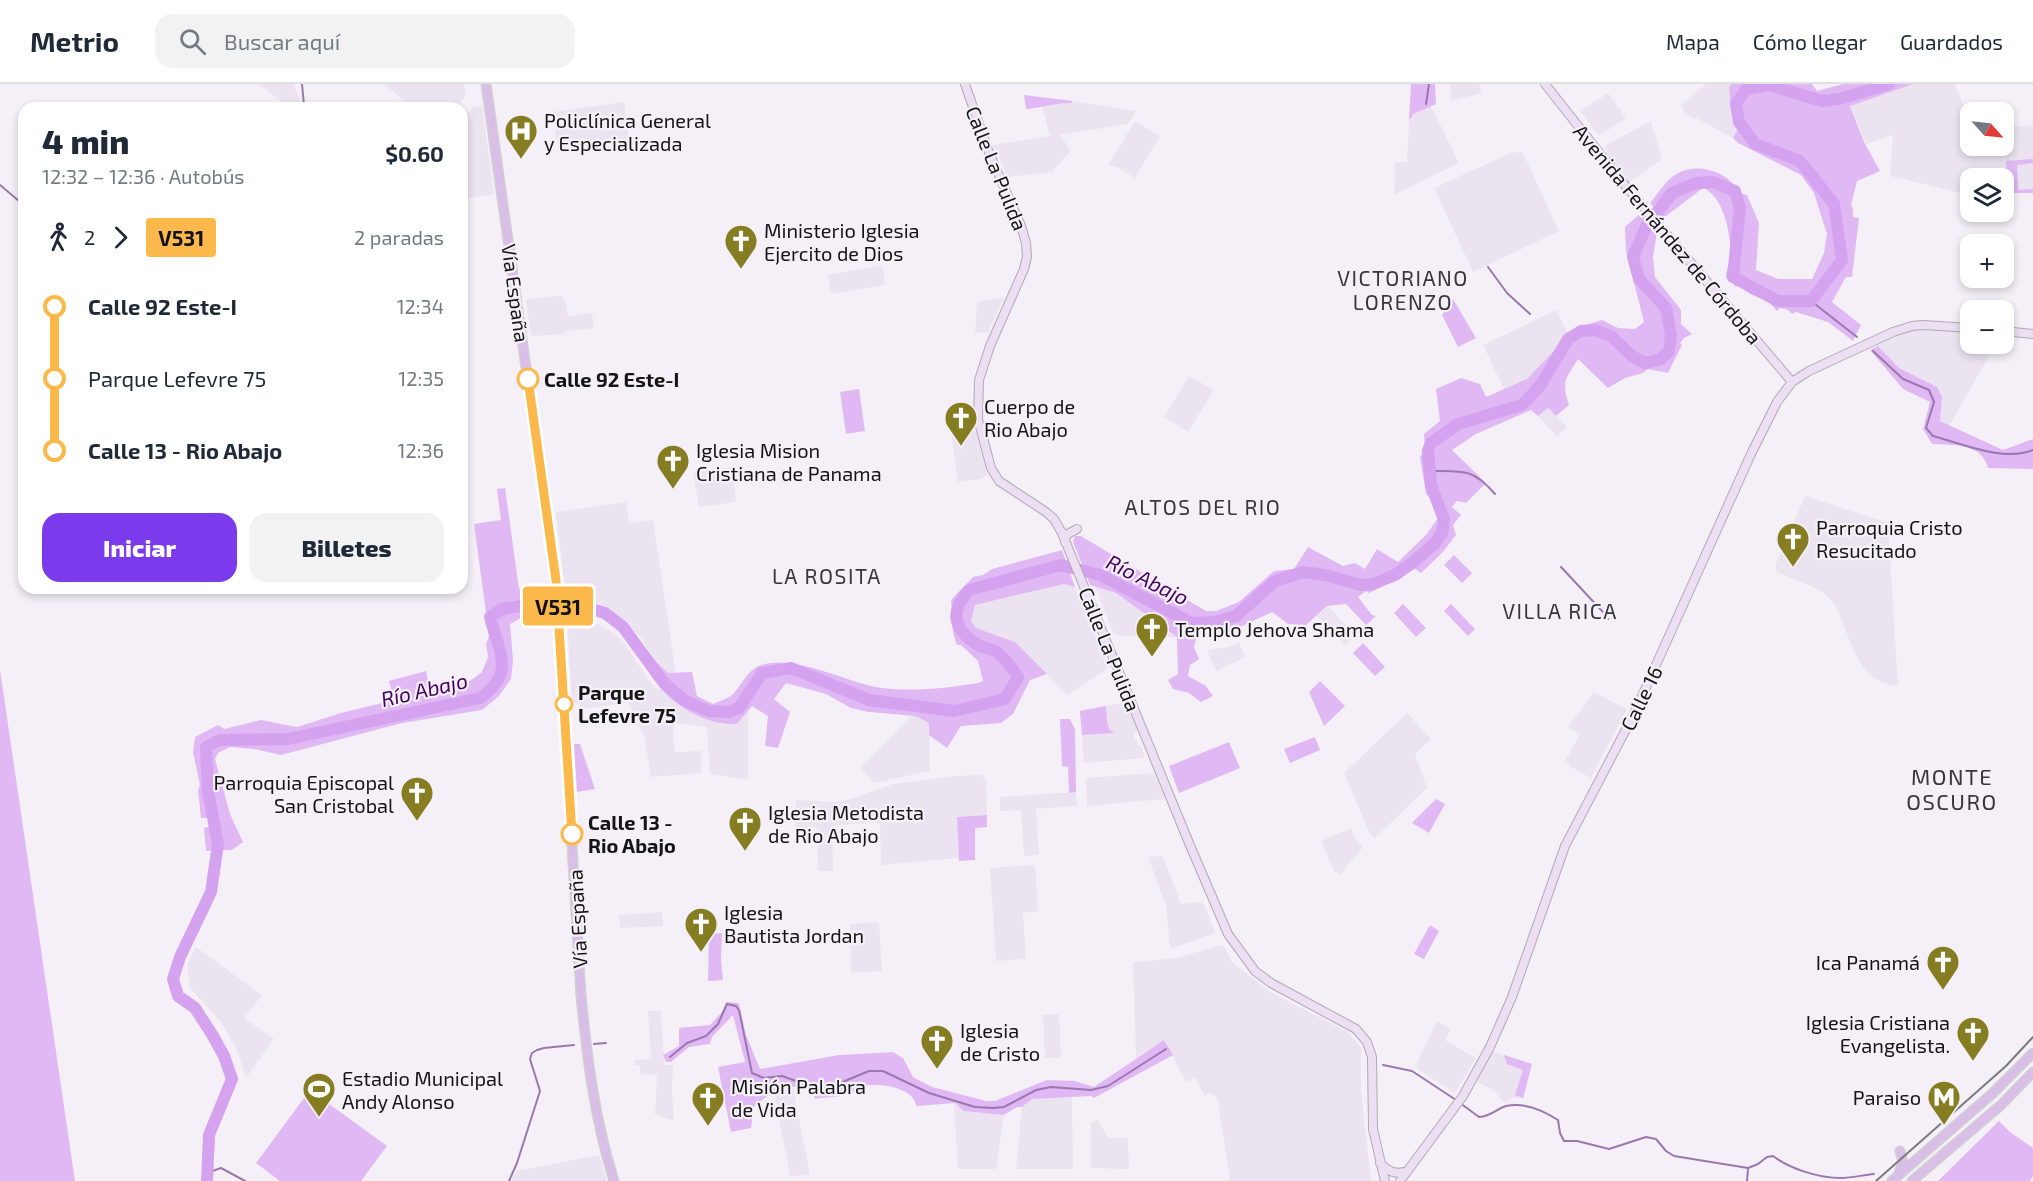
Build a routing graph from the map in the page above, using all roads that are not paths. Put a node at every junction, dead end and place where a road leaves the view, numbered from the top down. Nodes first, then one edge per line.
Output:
1 (486, 84) edge
2 (965, 84) edge
3 (1545, 84) edge
4 (1960, 327) edge
5 (2014, 332) edge
6 (2033, 334) edge
7 (1792, 382) junction
8 (1077, 529) dead end
9 (1065, 542) junction
10 (2033, 1053) edge
11 (2031, 1075) edge
12 (1900, 1150) dead end
13 (1379, 1162) junction
14 (1408, 1171) junction
15 (1893, 1180) edge
16 (614, 1181) edge
17 (1376, 1181) edge
18 (1384, 1181) edge
19 (1400, 1181) edge
20 (1912, 1181) edge

1 - 16 main road, Vía España
2 - 9 main road, Calle La Pulida
3 - 7 main road, Avenida Fernández de Córdoba
4 - 7 main road, Calle 16
5 - 6 main road
7 - 14 main road, Calle 16
8 - 9 main road
9 - 13 main road, Calle La Pulida
10 - 15 main road
11 - 20 main road
12 - 15 main road
13 - 14 main road
13 - 17 main road
13 - 18 main road, Calle La Pulida
14 - 19 main road, Calle 16

